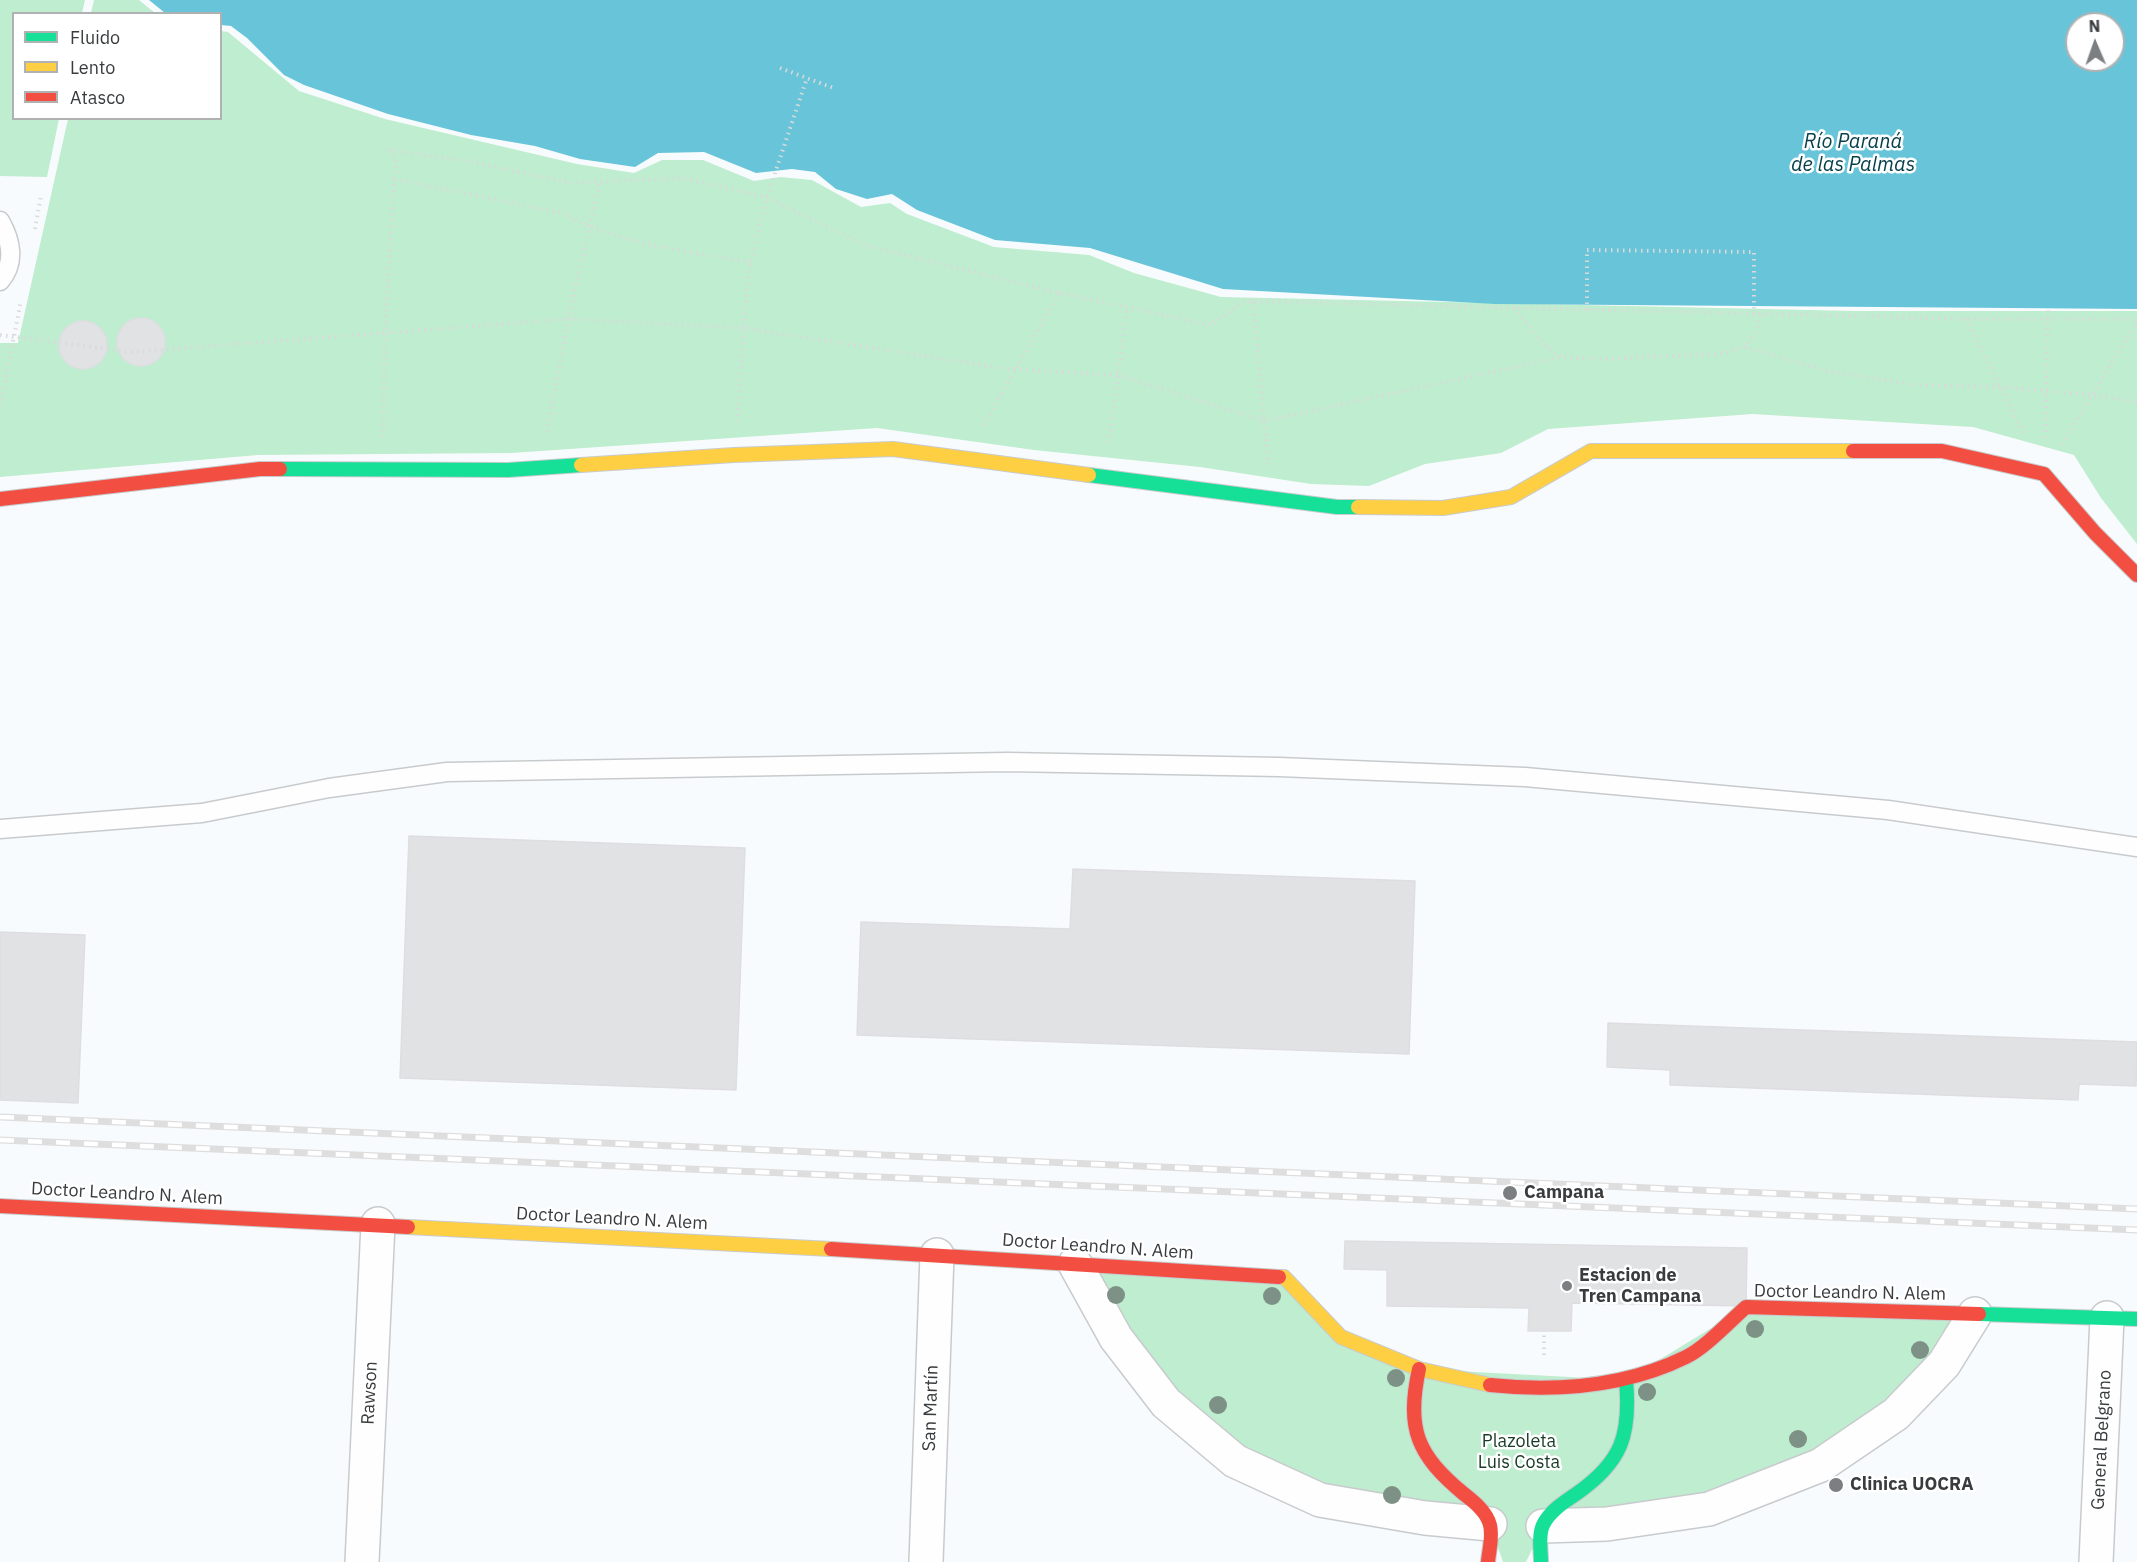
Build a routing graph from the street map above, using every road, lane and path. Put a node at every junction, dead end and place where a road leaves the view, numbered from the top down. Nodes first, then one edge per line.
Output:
1 (780, 68) dead end
2 (807, 78) junction
3 (836, 89) dead end
4 (394, 179) junction
5 (600, 181) junction
6 (767, 197) junction
7 (0, 221) edge
8 (591, 228) junction
9 (751, 263) junction
10 (0, 281) edge
11 (1059, 293) junction
12 (1253, 302) junction
13 (1127, 307) junction
14 (1513, 308) junction
15 (2048, 309) dead end
16 (1587, 310) junction
17 (1754, 314) junction
18 (1761, 314) junction
19 (567, 319) junction
20 (1966, 319) junction
21 (2048, 319) junction
22 (2137, 320) edge
23 (744, 328) junction
24 (385, 332) junction
25 (0, 335) edge
26 (1745, 347) junction
27 (1561, 357) junction
28 (1017, 369) junction
29 (1118, 375) junction
30 (2000, 387) junction
31 (2046, 392) junction
32 (2092, 395) junction
33 (2137, 402) edge
34 (1265, 421) junction
35 (734, 455) junction
36 (965, 458) junction
37 (541, 468) junction
38 (383, 469) junction
39 (2044, 474) junction
40 (1105, 475) junction
41 (1270, 498) junction
42 (0, 499) edge
43 (2137, 576) edge
44 (0, 829) edge
45 (2137, 847) edge
46 (0, 1206) edge
47 (378, 1224) junction
48 (937, 1255) junction
49 (1075, 1264) junction
50 (1976, 1314) junction
51 (2122, 1319) edge
52 (1419, 1369) junction
53 (1626, 1380) junction
54 (1490, 1524) junction
55 (1543, 1526) junction
56 (363, 1562) edge
57 (926, 1562) edge
58 (1488, 1562) edge
59 (1541, 1562) edge
60 (2096, 1562) edge

1 - 2 path
2 - 3 path
2 - 6 path
4 - 5 path
4 - 8 path
4 - 24 path
5 - 6 path
5 - 8 path
6 - 9 path
6 - 11 path
7 - 10 lane
8 - 9 path
8 - 19 path
9 - 23 path
11 - 13 path
11 - 28 path
12 - 13 path
12 - 14 path
12 - 34 path
13 - 29 path
14 - 16 path
14 - 27 path
15 - 21 path
16 - 17 path
16 - 17 path
17 - 18 path
18 - 20 path
18 - 26 path
19 - 23 path
19 - 24 path
19 - 37 path
20 - 21 path
20 - 30 path
21 - 22 path
21 - 31 path
22 - 32 path
23 - 28 path
23 - 35 path
24 - 25 path
24 - 38 path
26 - 27 path
26 - 30 path
27 - 34 path
28 - 29 path
28 - 36 path
29 - 34 path
29 - 40 path
30 - 31 path
30 - 39 path
31 - 32 path
31 - 39 path
32 - 33 path
32 - 39 path
34 - 41 path
35 - 36 street
35 - 37 street
36 - 40 street
37 - 38 street
38 - 42 street
39 - 41 street
39 - 43 street
40 - 41 street
44 - 45 lane
46 - 47 street, Doctor Leandro N. Alem
47 - 48 street, Doctor Leandro N. Alem
47 - 56 street, Rawson
48 - 49 street, Doctor Leandro N. Alem
48 - 57 street, San Martín
49 - 52 street, Doctor Leandro N. Alem
49 - 54 street
50 - 51 street, Doctor Leandro N. Alem
50 - 53 street, Doctor Leandro N. Alem
50 - 55 street
51 - 60 street, General Belgrano
52 - 53 street, Doctor Leandro N. Alem
52 - 54 street
53 - 55 street
54 - 58 street
55 - 59 street

